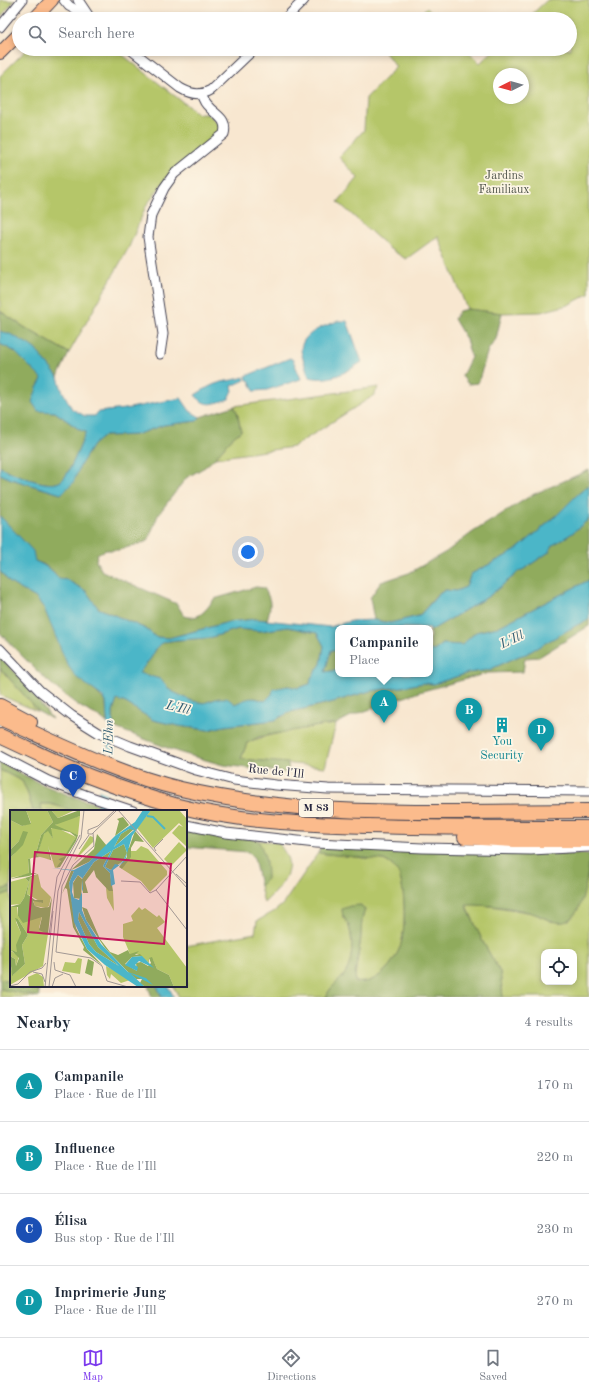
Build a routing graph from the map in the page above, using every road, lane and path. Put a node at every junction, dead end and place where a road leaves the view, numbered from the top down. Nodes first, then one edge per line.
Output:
1 (22, 0) edge
2 (52, 0) edge
3 (64, 0) edge
4 (78, 0) edge
5 (304, 0) edge
6 (41, 12) edge
7 (80, 12) edge
8 (86, 12) edge
9 (292, 12) edge
10 (0, 26) edge
11 (12, 41) edge
12 (0, 53) edge
13 (139, 56) edge
14 (247, 56) edge
15 (201, 94) junction
16 (160, 354) dead end
17 (0, 649) edge
18 (0, 706) edge
19 (0, 718) edge
20 (0, 736) edge
21 (47, 740) junction
22 (0, 756) edge
23 (589, 791) edge
24 (589, 803) edge
25 (129, 810) edge
26 (512, 811) junction
27 (589, 811) edge
28 (187, 825) edge
29 (419, 828) junction
30 (589, 828) edge
31 (589, 840) edge
32 (589, 848) edge

1 - 10 street
2 - 6 main road
3 - 7 street
4 - 8 street
5 - 9 street
11 - 12 main road
13 - 15 street
14 - 15 street
15 - 16 street
17 - 23 street, Rue de l'Ill
18 - 21 highway
19 - 21 highway, M 83
20 - 29 highway, M 83
21 - 26 highway, M 83
22 - 25 street
24 - 26 highway
26 - 27 highway, M 83
28 - 32 street
29 - 30 highway, M 83
29 - 31 highway

